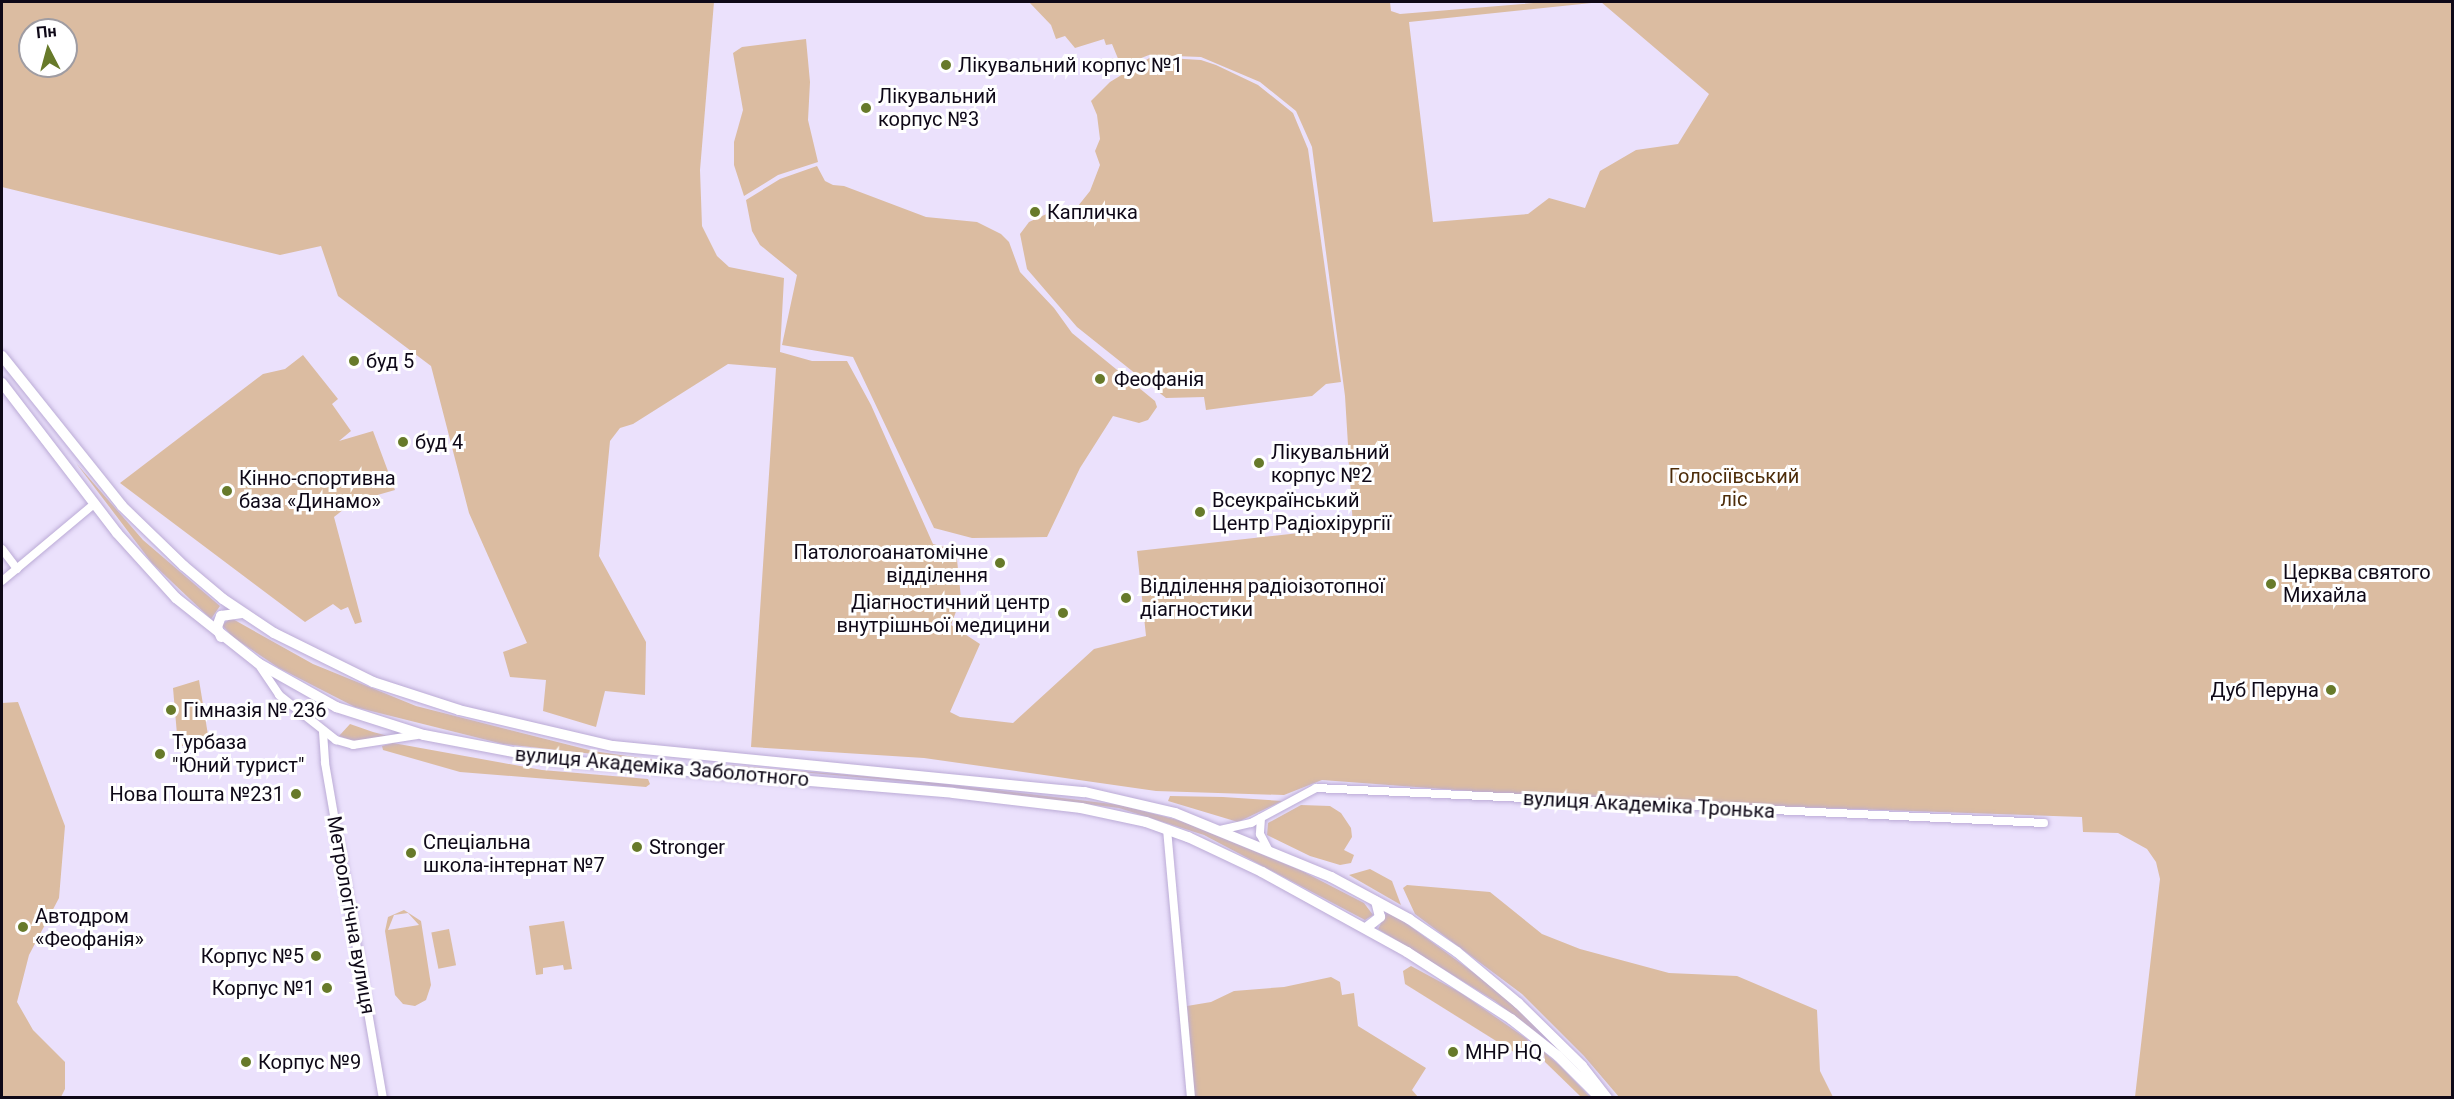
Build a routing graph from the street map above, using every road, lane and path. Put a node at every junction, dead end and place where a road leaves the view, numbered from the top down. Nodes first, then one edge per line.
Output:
1 (2, 356) edge
2 (2, 383) edge
3 (94, 504) junction
4 (2, 549) edge
5 (17, 569) junction
6 (2, 581) edge
7 (242, 613) junction
8 (220, 637) junction
9 (258, 663) junction
10 (323, 732) junction
11 (424, 735) junction
12 (1261, 818) junction
13 (2044, 823) dead end
14 (1167, 829) junction
15 (1220, 830) junction
16 (1268, 849) junction
17 (1375, 901) junction
18 (1366, 928) junction
19 (383, 1098) edge
20 (1191, 1098) edge
21 (1600, 1098) edge
22 (1607, 1098) edge

1 - 7 highway, вулиця Академіка Заболотного
2 - 3 highway, вулиця Академіка Заболотного
3 - 5 street
3 - 8 highway, вулиця Академіка Заболотного
4 - 5 street
5 - 6 street
7 - 8 highway
7 - 15 highway, вулиця Академіка Заболотного
8 - 9 highway, вулиця Академіка Заболотного
9 - 10 street
9 - 11 highway, вулиця Академіка Заболотного
10 - 11 street
10 - 19 street, Метрологічна вулиця
11 - 14 highway, вулиця Академіка Заболотного
12 - 13 street, вулиця Академіка Тронька
12 - 15 street, вулиця Академіка Тронька
12 - 16 street
14 - 18 highway, вулиця Академіка Заболотного
14 - 20 street
15 - 16 highway, вулиця Академіка Заболотного
16 - 17 highway, вулиця Академіка Заболотного
17 - 18 highway
17 - 22 highway, вулиця Академіка Заболотного
18 - 21 highway, вулиця Академіка Заболотного

